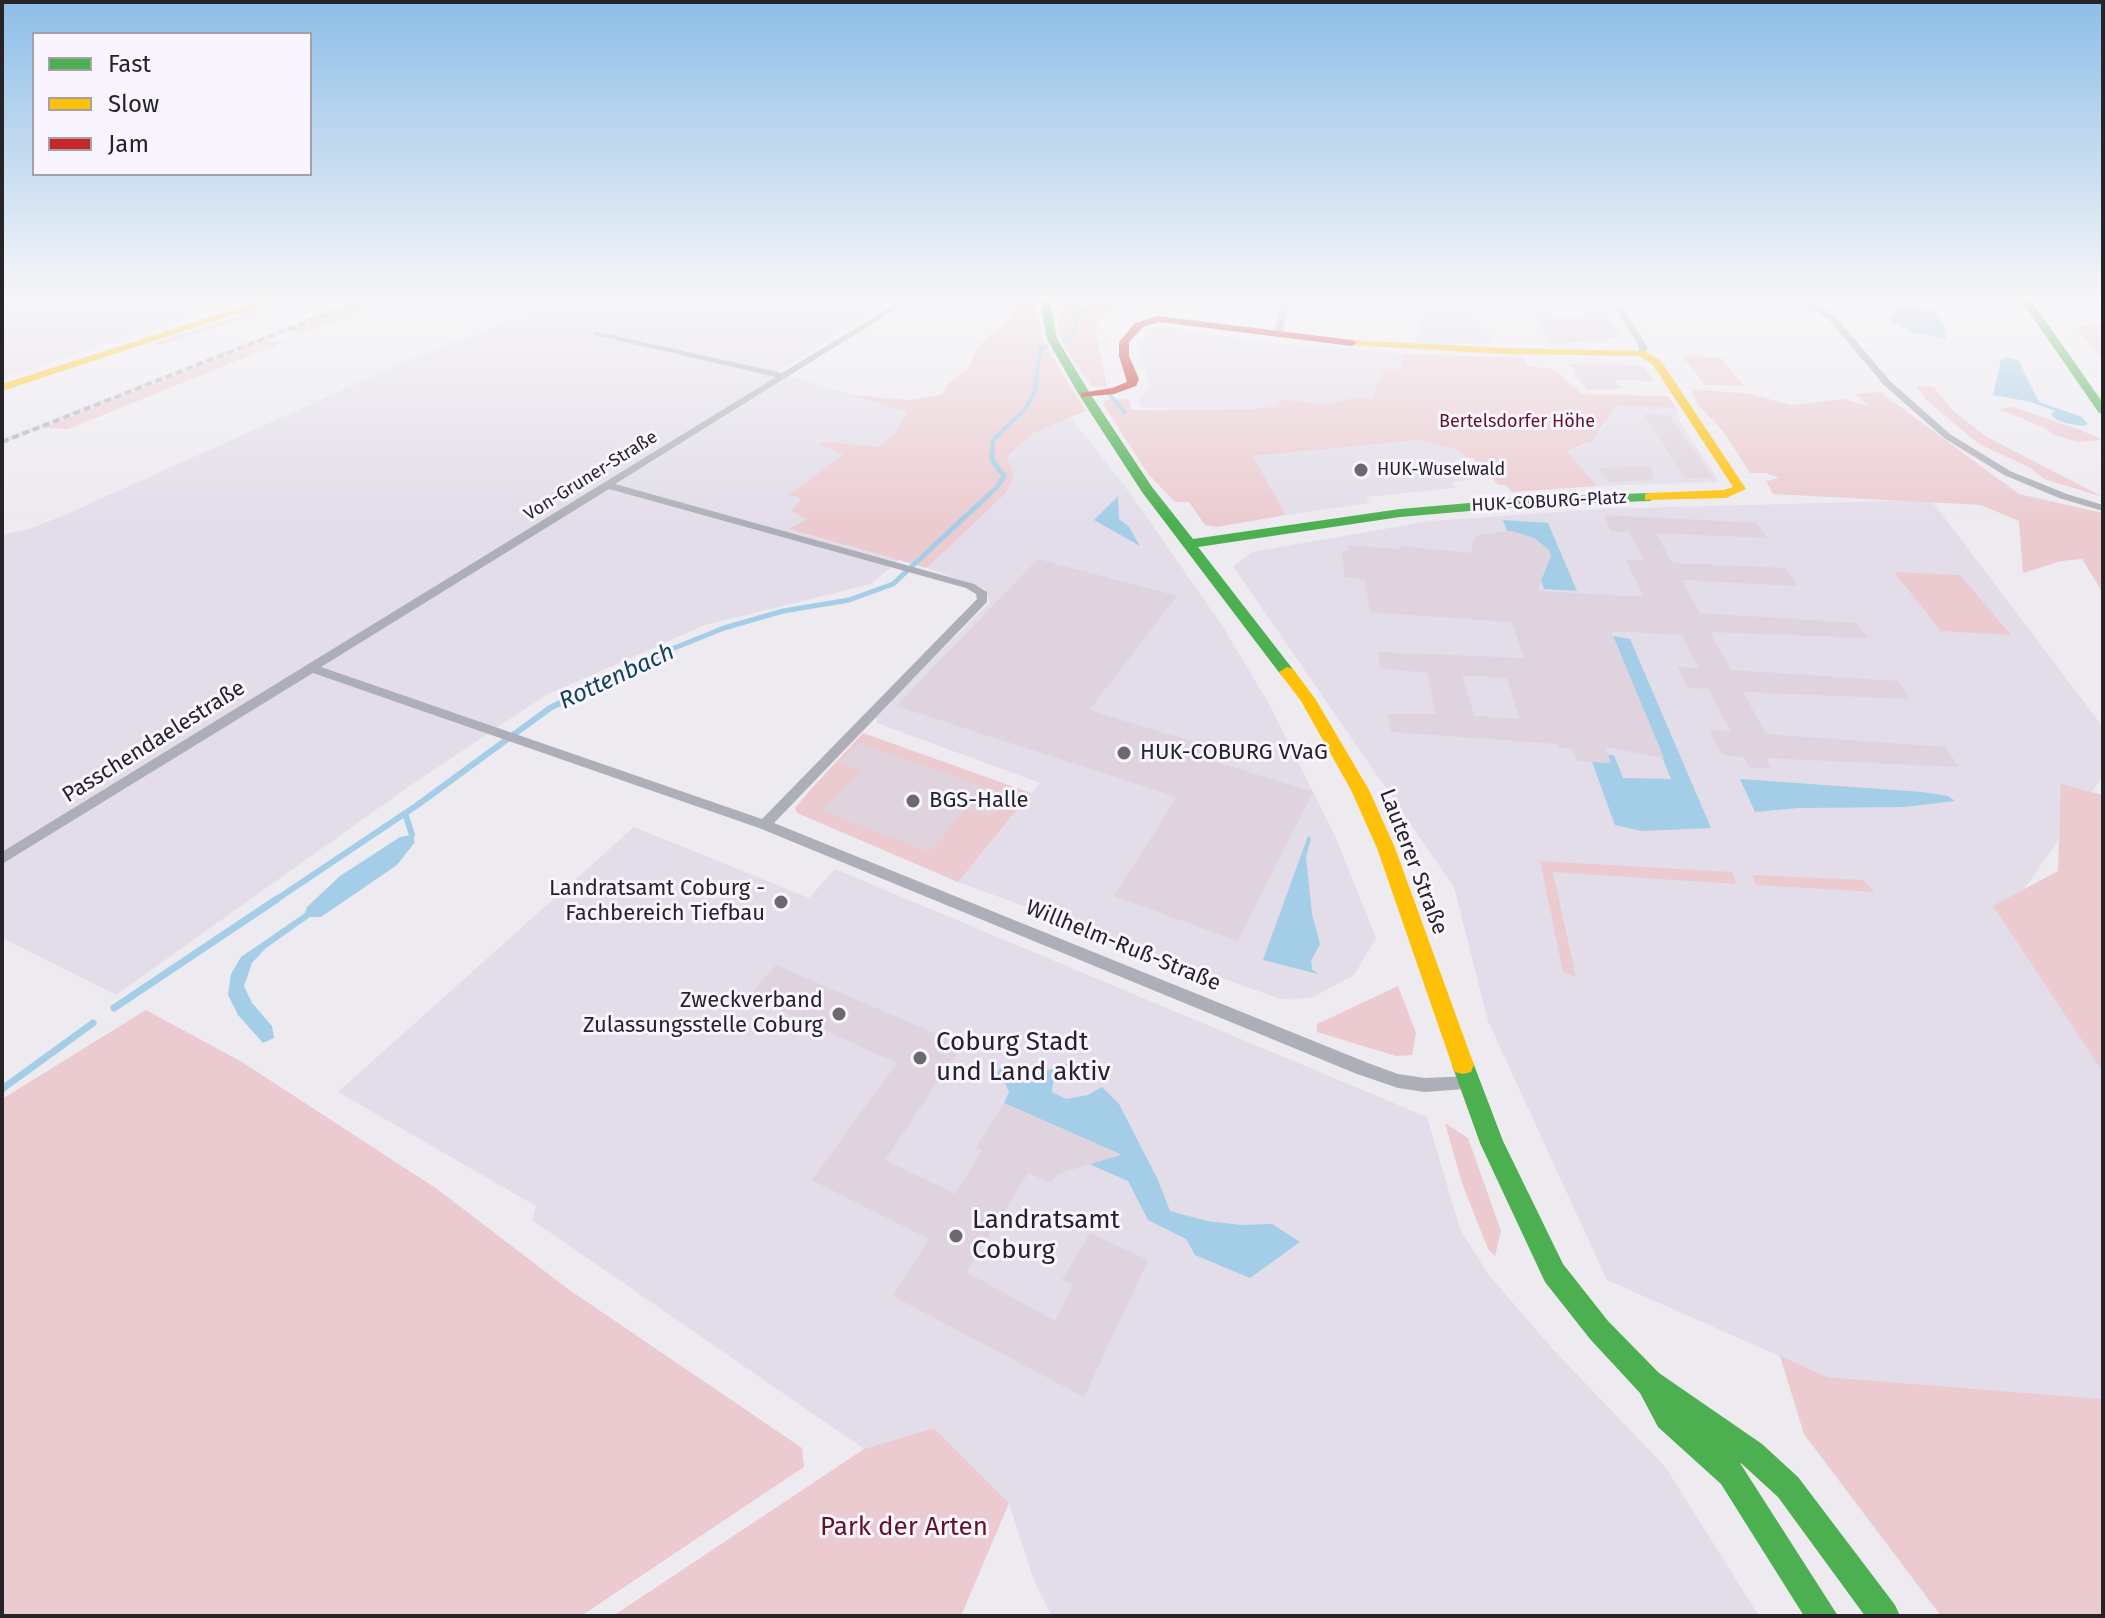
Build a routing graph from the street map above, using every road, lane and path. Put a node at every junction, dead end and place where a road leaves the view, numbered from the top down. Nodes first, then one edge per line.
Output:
1 (53, 372) edge
2 (764, 372) edge
3 (791, 372) edge
4 (1071, 372) edge
5 (1131, 372) edge
6 (1663, 372) edge
7 (1877, 372) edge
8 (2076, 372) edge
9 (784, 376) junction
10 (2, 388) edge
11 (1085, 395) junction
12 (2103, 411) edge
13 (607, 485) junction
14 (2103, 508) edge
15 (1189, 544) junction
16 (328, 658) joint
17 (311, 668) junction
18 (764, 825) junction
19 (2, 859) edge
20 (1471, 1083) junction
21 (1649, 1383) junction
22 (1822, 1616) edge
23 (1884, 1616) edge

1 - 10 main road
2 - 9 street
3 - 9 street, Von-Gruner-Straße
4 - 11 main road, Lauterer Straße
5 - 11 main road
6 - 15 main road, HUK-COBURG-Platz
7 - 14 street
8 - 12 main road
9 - 13 street, Von-Gruner-Straße
11 - 15 main road, Lauterer Straße
13 - 16 street, Von-Gruner-Straße
13 - 18 street
15 - 20 main road, Lauterer Straße
16 - 17 street, Passchendaelestraße
17 - 18 street, Willhelm-Ruß-Straße
17 - 19 street, Passchendaelestraße
18 - 20 street, Willhelm-Ruß-Straße
20 - 21 main road, Lauterer Straße
21 - 22 main road, Lauterer Straße
21 - 23 main road, Lauterer Straße

